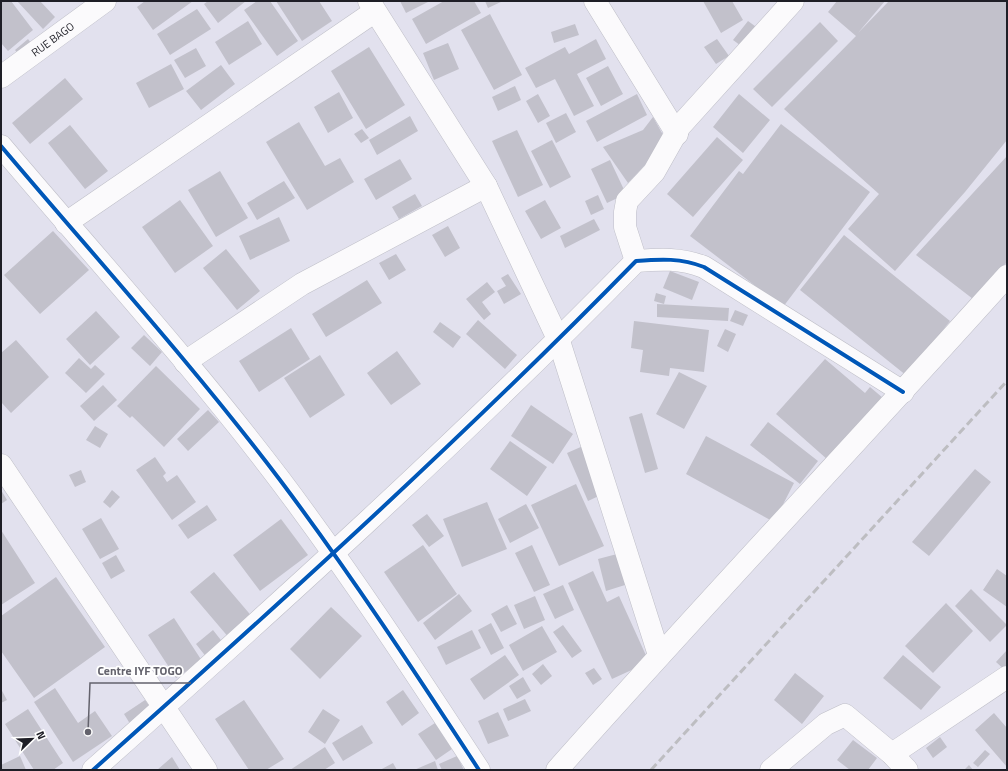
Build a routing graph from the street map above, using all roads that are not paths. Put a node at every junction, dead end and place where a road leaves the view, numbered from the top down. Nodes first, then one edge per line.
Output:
1 (105, 1) edge
2 (595, 1) edge
3 (793, 1) edge
4 (372, 6) edge
5 (1, 77) edge
6 (677, 134) junction
7 (1, 146) edge
8 (486, 186) junction
9 (66, 223) junction
10 (636, 261) junction
11 (1007, 276) edge
12 (559, 341) junction
13 (185, 362) junction
14 (903, 392) junction
15 (1, 465) edge
16 (333, 552) junction
17 (659, 655) junction
18 (1007, 677) edge
19 (164, 707) junction
20 (892, 754) junction
21 (93, 770) edge
22 (206, 770) edge
23 (479, 770) edge
24 (557, 770) edge
25 (771, 770) edge
26 (907, 770) edge

1 - 5 street, RUE BAGO
2 - 6 street
3 - 6 street
4 - 8 street
4 - 9 street
6 - 10 street
7 - 9 street
8 - 12 street
8 - 13 street
9 - 13 street
10 - 12 street
10 - 14 street
11 - 14 street
12 - 16 street
12 - 17 street
13 - 16 street
14 - 17 street
15 - 19 street
16 - 19 street
16 - 23 street
17 - 24 street
18 - 20 street
19 - 21 street
19 - 22 street
20 - 25 street
20 - 26 street

